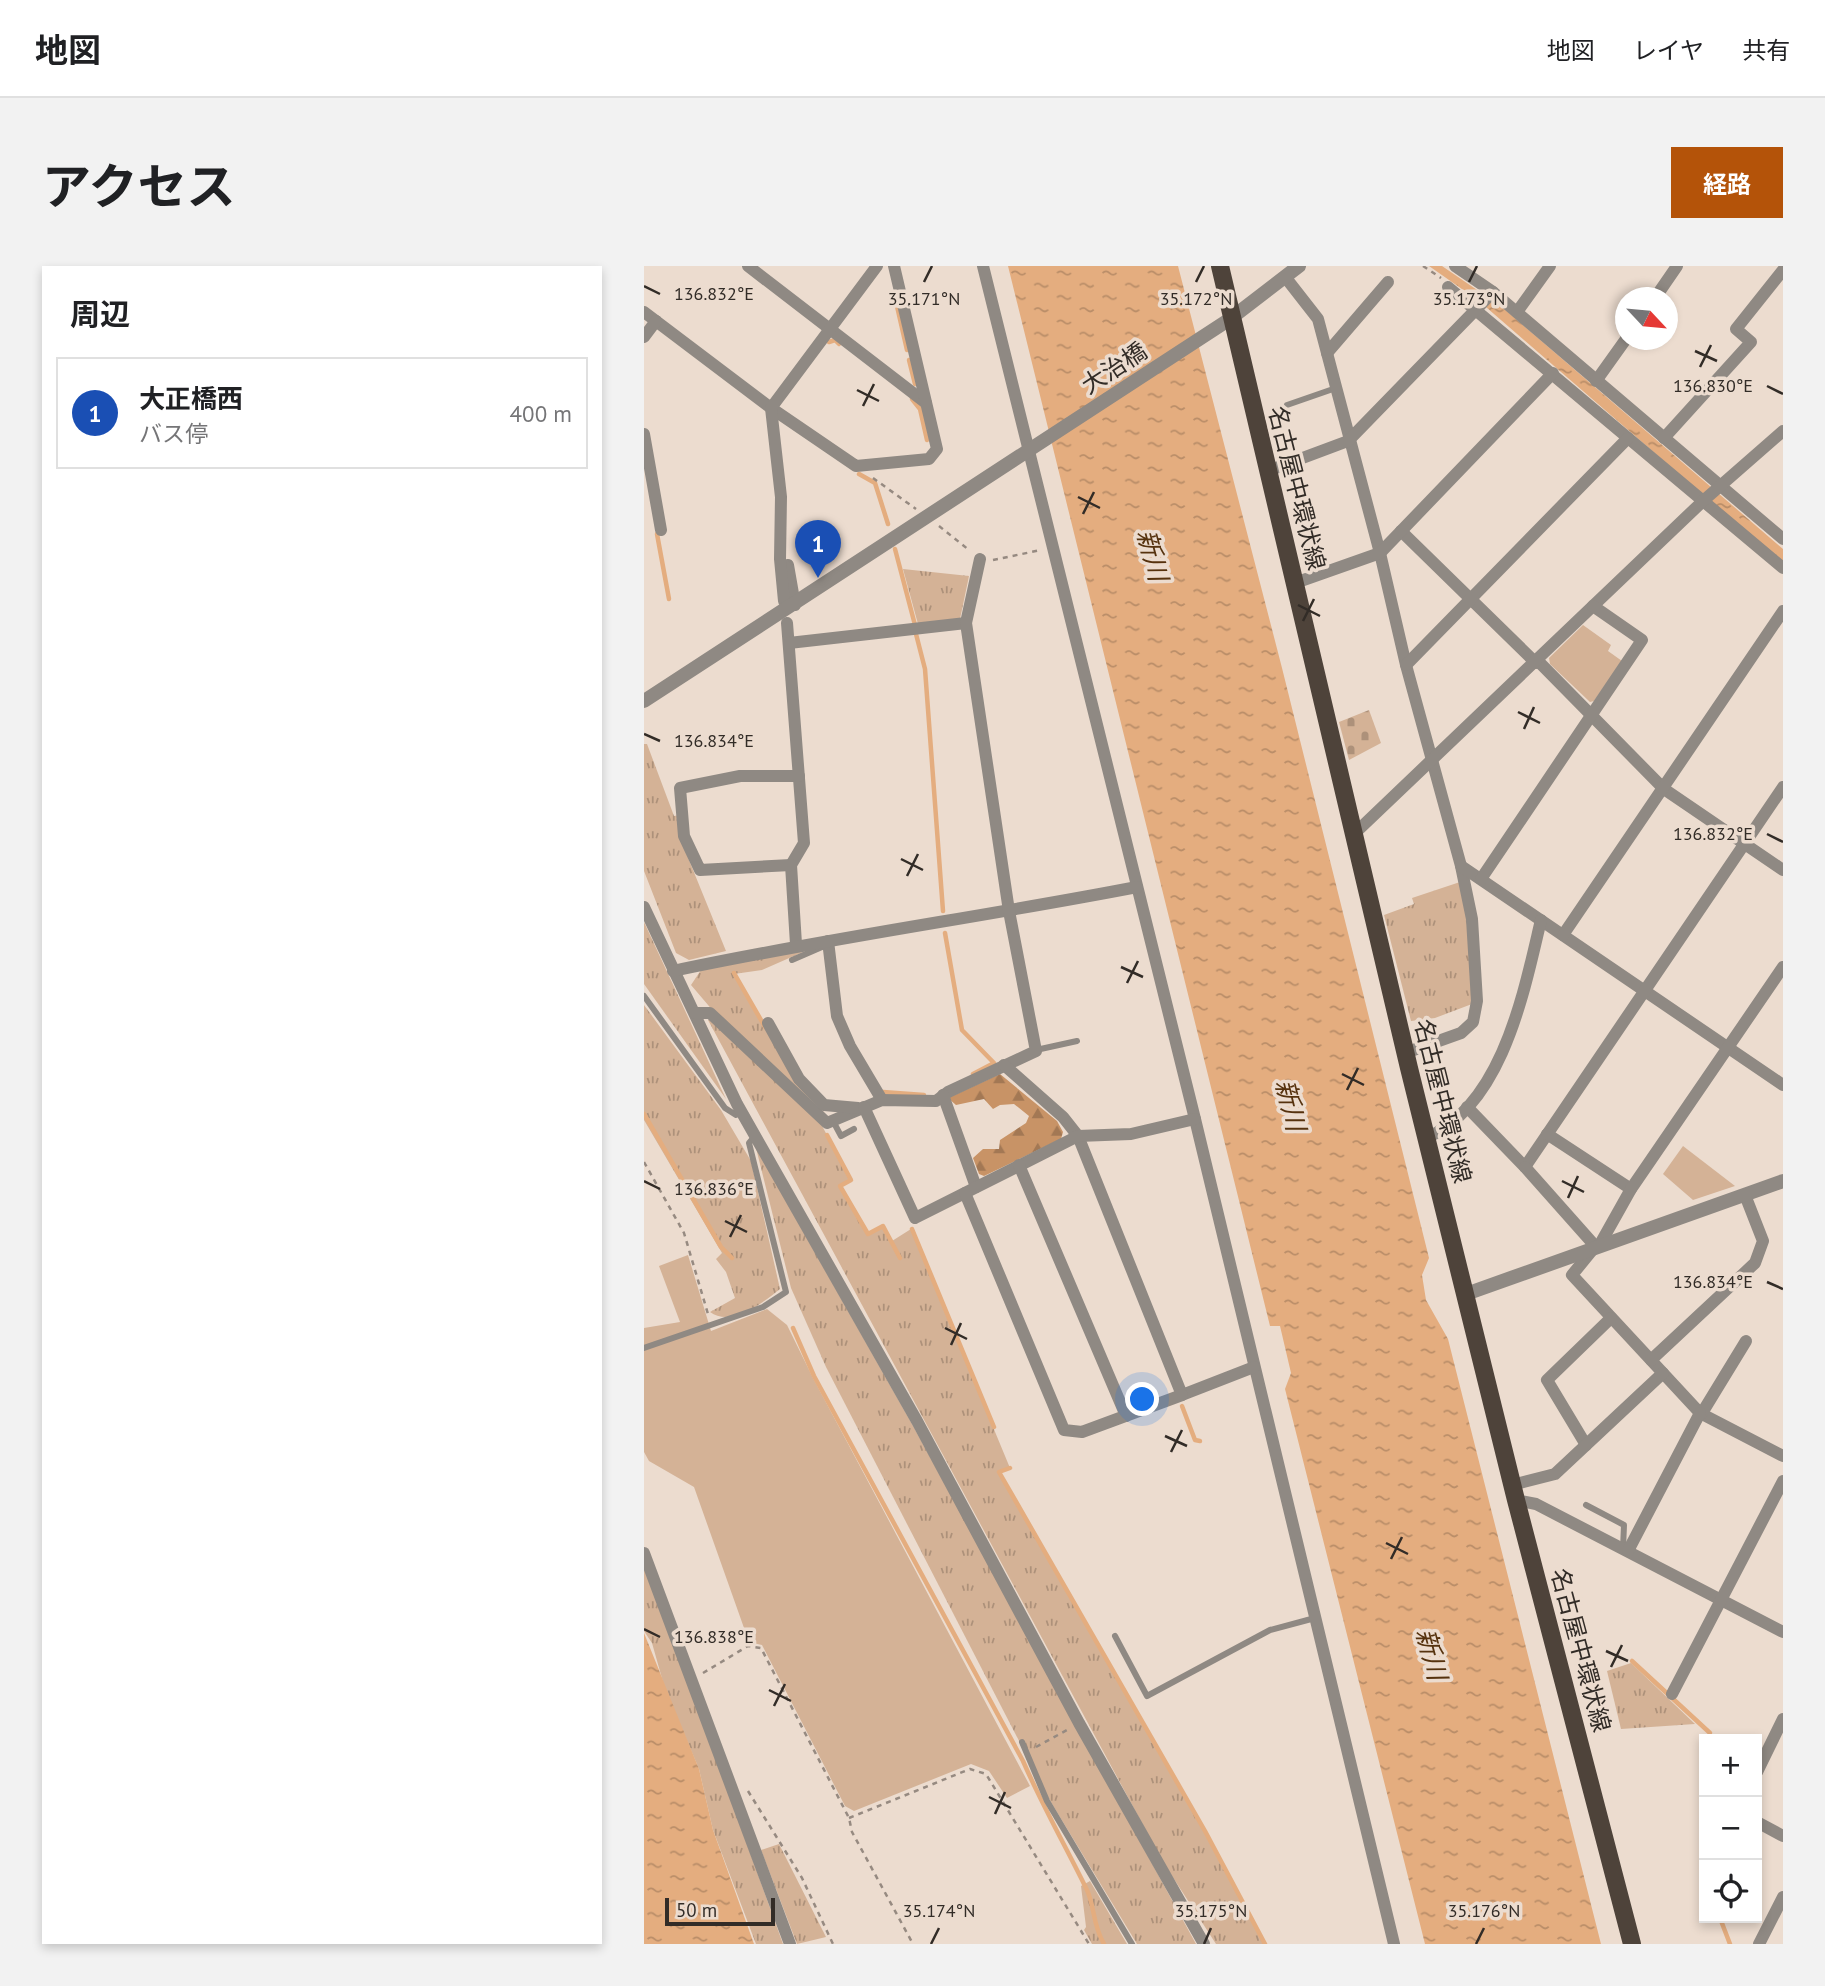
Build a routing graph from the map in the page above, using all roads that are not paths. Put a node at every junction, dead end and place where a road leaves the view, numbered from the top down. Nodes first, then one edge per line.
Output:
1 (748, 266) edge
2 (877, 266) edge
3 (894, 266) edge
4 (982, 266) edge
5 (1220, 266) edge
6 (1299, 266) edge
7 (1455, 266) edge
8 (1550, 266) edge
9 (1677, 266) edge
10 (1783, 270) edge
11 (1286, 278) junction
12 (1388, 282) dead end
13 (1448, 287) road end
14 (1663, 287) edge
15 (1492, 293) junction
16 (1479, 308) junction
17 (644, 312) edge
18 (1517, 312) junction
19 (656, 321) junction
20 (1225, 323) junction
21 (831, 328) junction
22 (644, 337) edge
23 (1618, 350) edge
24 (1327, 354) junction
25 (1553, 373) junction
26 (1596, 381) junction
27 (1336, 388) junction
28 (926, 403) junction
29 (1287, 405) dead end
30 (771, 408) junction
31 (1783, 431) edge
32 (644, 434) edge
33 (1628, 438) junction
34 (1664, 438) junction
35 (1348, 442) junction
36 (1031, 449) junction
37 (1268, 471) junction
38 (1718, 488) junction
39 (1704, 500) junction
40 (661, 530) dead end
41 (1401, 531) junction
42 (1783, 539) edge
43 (1380, 554) junction
44 (980, 559) road end
45 (1783, 568) edge
46 (1294, 583) junction
47 (1471, 599) junction
48 (790, 603) junction
49 (1593, 606) junction
50 (1783, 611) edge
51 (787, 623) dead end
52 (966, 623) junction
53 (789, 643) junction
54 (1537, 662) junction
55 (1406, 665) junction
56 (644, 701) edge
57 (1592, 715) junction
58 (1433, 761) junction
59 (799, 776) junction
60 (1783, 787) edge
61 (1664, 789) junction
62 (1353, 835) junction
63 (1744, 843) junction
64 (791, 865) junction
65 (1461, 866) junction
66 (1783, 870) edge
67 (1481, 878) junction
68 (1137, 887) junction
69 (644, 907) edge
70 (1009, 912) junction
71 (1541, 920) junction
72 (1563, 935) junction
73 (828, 942) junction
74 (796, 944) junction
75 (792, 960) dead end
76 (1783, 967) edge
77 (673, 971) junction
78 (1644, 991) junction
79 (644, 996) edge
80 (695, 1013) junction
81 (768, 1023) dead end
82 (1077, 1041) dead end
83 (1729, 1048) junction
84 (1036, 1050) junction
85 (1405, 1053) junction
86 (1004, 1065) junction
87 (1783, 1085) edge
88 (943, 1096) junction
89 (882, 1100) junction
90 (1467, 1107) junction
91 (863, 1108) junction
92 (741, 1111) junction
93 (1195, 1119) junction
94 (832, 1121) junction
95 (854, 1129) dead end
96 (1547, 1134) junction
97 (756, 1135) junction
98 (1078, 1136) junction
99 (1426, 1138) junction
100 (1019, 1166) junction
101 (1525, 1167) junction
102 (1783, 1181) edge
103 (1631, 1189) junction
104 (970, 1190) junction
105 (1745, 1195) junction
106 (1596, 1247) junction
107 (1466, 1294) junction
108 (1611, 1318) junction
109 (1746, 1341) dead end
110 (644, 1348) edge
111 (1651, 1360) junction
112 (1254, 1367) junction
113 (1663, 1373) junction
114 (1182, 1395) junction
115 (1701, 1413) junction
116 (1126, 1416) junction
117 (1586, 1445) junction
118 (1783, 1457) edge
119 (1783, 1481) edge
120 (1514, 1492) junction
121 (1586, 1505) dead end
122 (1625, 1550) junction
123 (644, 1553) edge
124 (1720, 1600) junction
125 (1315, 1618) junction
126 (1783, 1632) edge
127 (1115, 1636) dead end
128 (1672, 1693) dead end
129 (1783, 1719) edge
130 (1023, 1742) dead end
131 (1762, 1762) edge
132 (1762, 1825) edge
133 (1783, 1836) edge
134 (1783, 1897) edge
135 (1777, 1923) edge
136 (790, 1944) edge
137 (1132, 1944) edge
138 (1204, 1944) edge
139 (1394, 1944) edge
140 (1632, 1944) edge
141 (1759, 1944) edge

1 - 21 street
2 - 21 street
3 - 28 street
4 - 36 street
5 - 20 main road, 名古屋中環状線
6 - 11 street, 大治橋
7 - 15 street
8 - 18 street
9 - 14 street
10 - 34 street
11 - 20 street, 大治橋
11 - 24 street
12 - 24 street
13 - 16 street
15 - 16 street
15 - 18 street
16 - 25 street
16 - 35 street
17 - 19 street
18 - 26 street
19 - 22 street
19 - 30 street
20 - 36 street, 大治橋
20 - 37 main road, 名古屋中環状線
21 - 28 street
21 - 30 street
23 - 26 street
24 - 27 street
25 - 33 street
25 - 41 street
26 - 34 street
27 - 29 lane
27 - 35 street
28 - 30 street
30 - 48 street
31 - 38 street
32 - 40 street
33 - 39 street
33 - 47 street
34 - 38 street
35 - 37 street
35 - 43 street
36 - 48 street, 大治橋
36 - 68 street
37 - 46 main road, 名古屋中環状線
38 - 39 street
38 - 42 street
39 - 45 street
39 - 49 street
41 - 43 street
41 - 47 street
43 - 46 street
43 - 55 street
44 - 52 street
46 - 62 main road, 名古屋中環状線
47 - 54 street
47 - 55 street
48 - 56 street, 大治橋
49 - 54 street
49 - 57 street
50 - 61 street
51 - 53 street
52 - 53 street
52 - 70 street
53 - 59 street
54 - 57 street
54 - 58 street
55 - 58 street
57 - 61 street
57 - 67 street
58 - 62 street
58 - 65 street
59 - 64 street
59 - 64 street
60 - 63 street
61 - 63 street
61 - 72 street
62 - 85 main road, 名古屋中環状線
63 - 66 street
63 - 78 street
64 - 74 street
65 - 67 street
65 - 85 street
67 - 71 street
68 - 70 street
68 - 93 street
69 - 77 street
70 - 73 street
70 - 84 street
71 - 72 street
71 - 90 street
72 - 78 street
73 - 74 street
73 - 75 lane
73 - 89 street
74 - 77 street
76 - 83 street
77 - 80 street
78 - 83 street
78 - 96 street
79 - 92 lane
80 - 92 street
80 - 94 street
81 - 91 street
82 - 84 lane
83 - 87 street
83 - 103 street
84 - 86 street
85 - 99 main road, 名古屋中環状線
86 - 88 street
86 - 98 street
88 - 89 street
88 - 104 street
89 - 91 street
90 - 99 street
90 - 101 street
91 - 94 street
91 - 104 street
92 - 97 street
93 - 98 street
93 - 112 street
94 - 95 lane
96 - 101 street
96 - 103 street
97 - 110 lane
97 - 138 street
98 - 100 street
98 - 114 street
99 - 107 main road, 名古屋中環状線
100 - 104 street
100 - 116 street
101 - 106 street
102 - 105 street
103 - 106 street
104 - 116 street
105 - 106 street
105 - 111 street
106 - 107 street
106 - 108 street
107 - 120 main road, 名古屋中環状線
108 - 111 street
108 - 117 street
109 - 115 street
111 - 113 street
112 - 114 street
112 - 125 street
113 - 115 street
113 - 117 street
114 - 116 street
115 - 118 street
115 - 122 street
117 - 120 street
119 - 124 street
120 - 122 street
120 - 140 main road, 名古屋中環状線
121 - 122 lane
122 - 124 street
123 - 136 street
124 - 126 street
124 - 128 street
125 - 127 lane
125 - 139 street
129 - 131 street
130 - 137 lane
132 - 133 street
134 - 135 street
135 - 141 street

